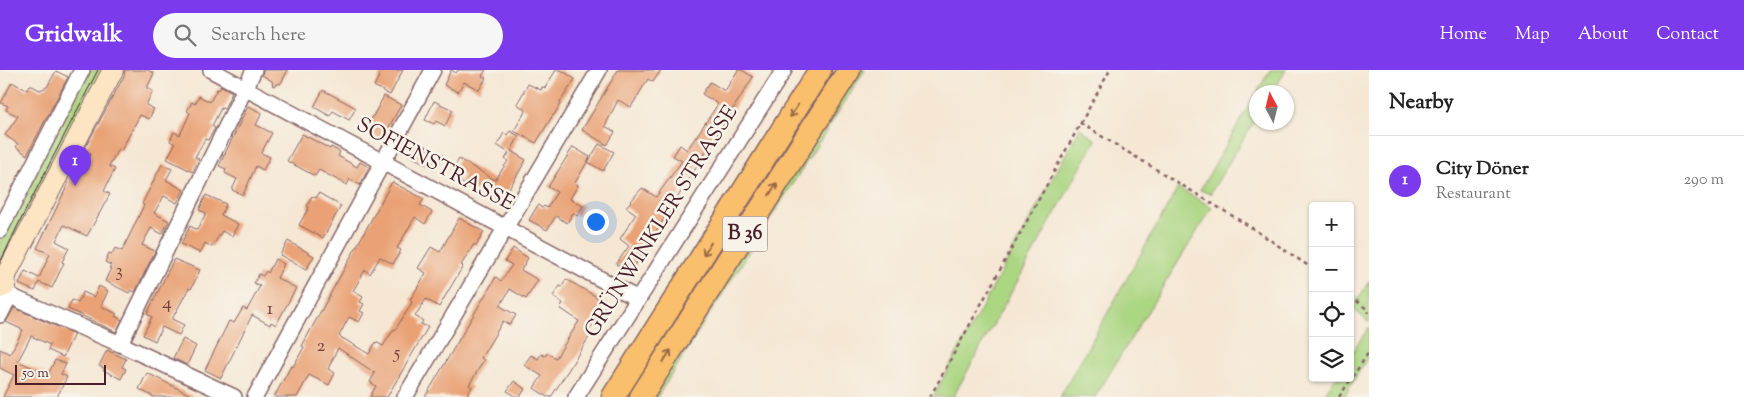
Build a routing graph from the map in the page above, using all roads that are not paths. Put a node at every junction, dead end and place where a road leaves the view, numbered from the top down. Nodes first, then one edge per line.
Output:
1 (82, 70) edge
2 (113, 70) edge
3 (210, 70) edge
4 (254, 70) edge
5 (433, 70) edge
6 (599, 70) edge
7 (784, 70) edge
8 (820, 70) edge
9 (849, 70) edge
10 (244, 88) junction
11 (383, 161) junction
12 (506, 228) junction
13 (0, 230) edge
14 (5, 290) edge
15 (638, 299) junction
16 (0, 315) edge
17 (120, 344) junction
18 (234, 397) edge
19 (255, 397) edge
20 (405, 397) edge
21 (576, 397) edge
22 (613, 397) edge
23 (641, 397) edge

1 - 13 street
2 - 14 street
3 - 10 street, SOFIENSTRASSE
4 - 10 street
5 - 11 street
6 - 12 street
7 - 15 street, GRÜNWINKLER STRASSE
8 -> 22 main road, B 36
23 -> 9 main road, B 36
10 - 11 street, SOFIENSTRASSE
10 - 17 street
11 - 12 street, SOFIENSTRASSE
11 - 19 street
12 - 15 street, SOFIENSTRASSE
12 - 20 street
14 - 16 street
14 - 17 street
15 - 21 street, GRÜNWINKLER STRASSE
17 - 18 street

